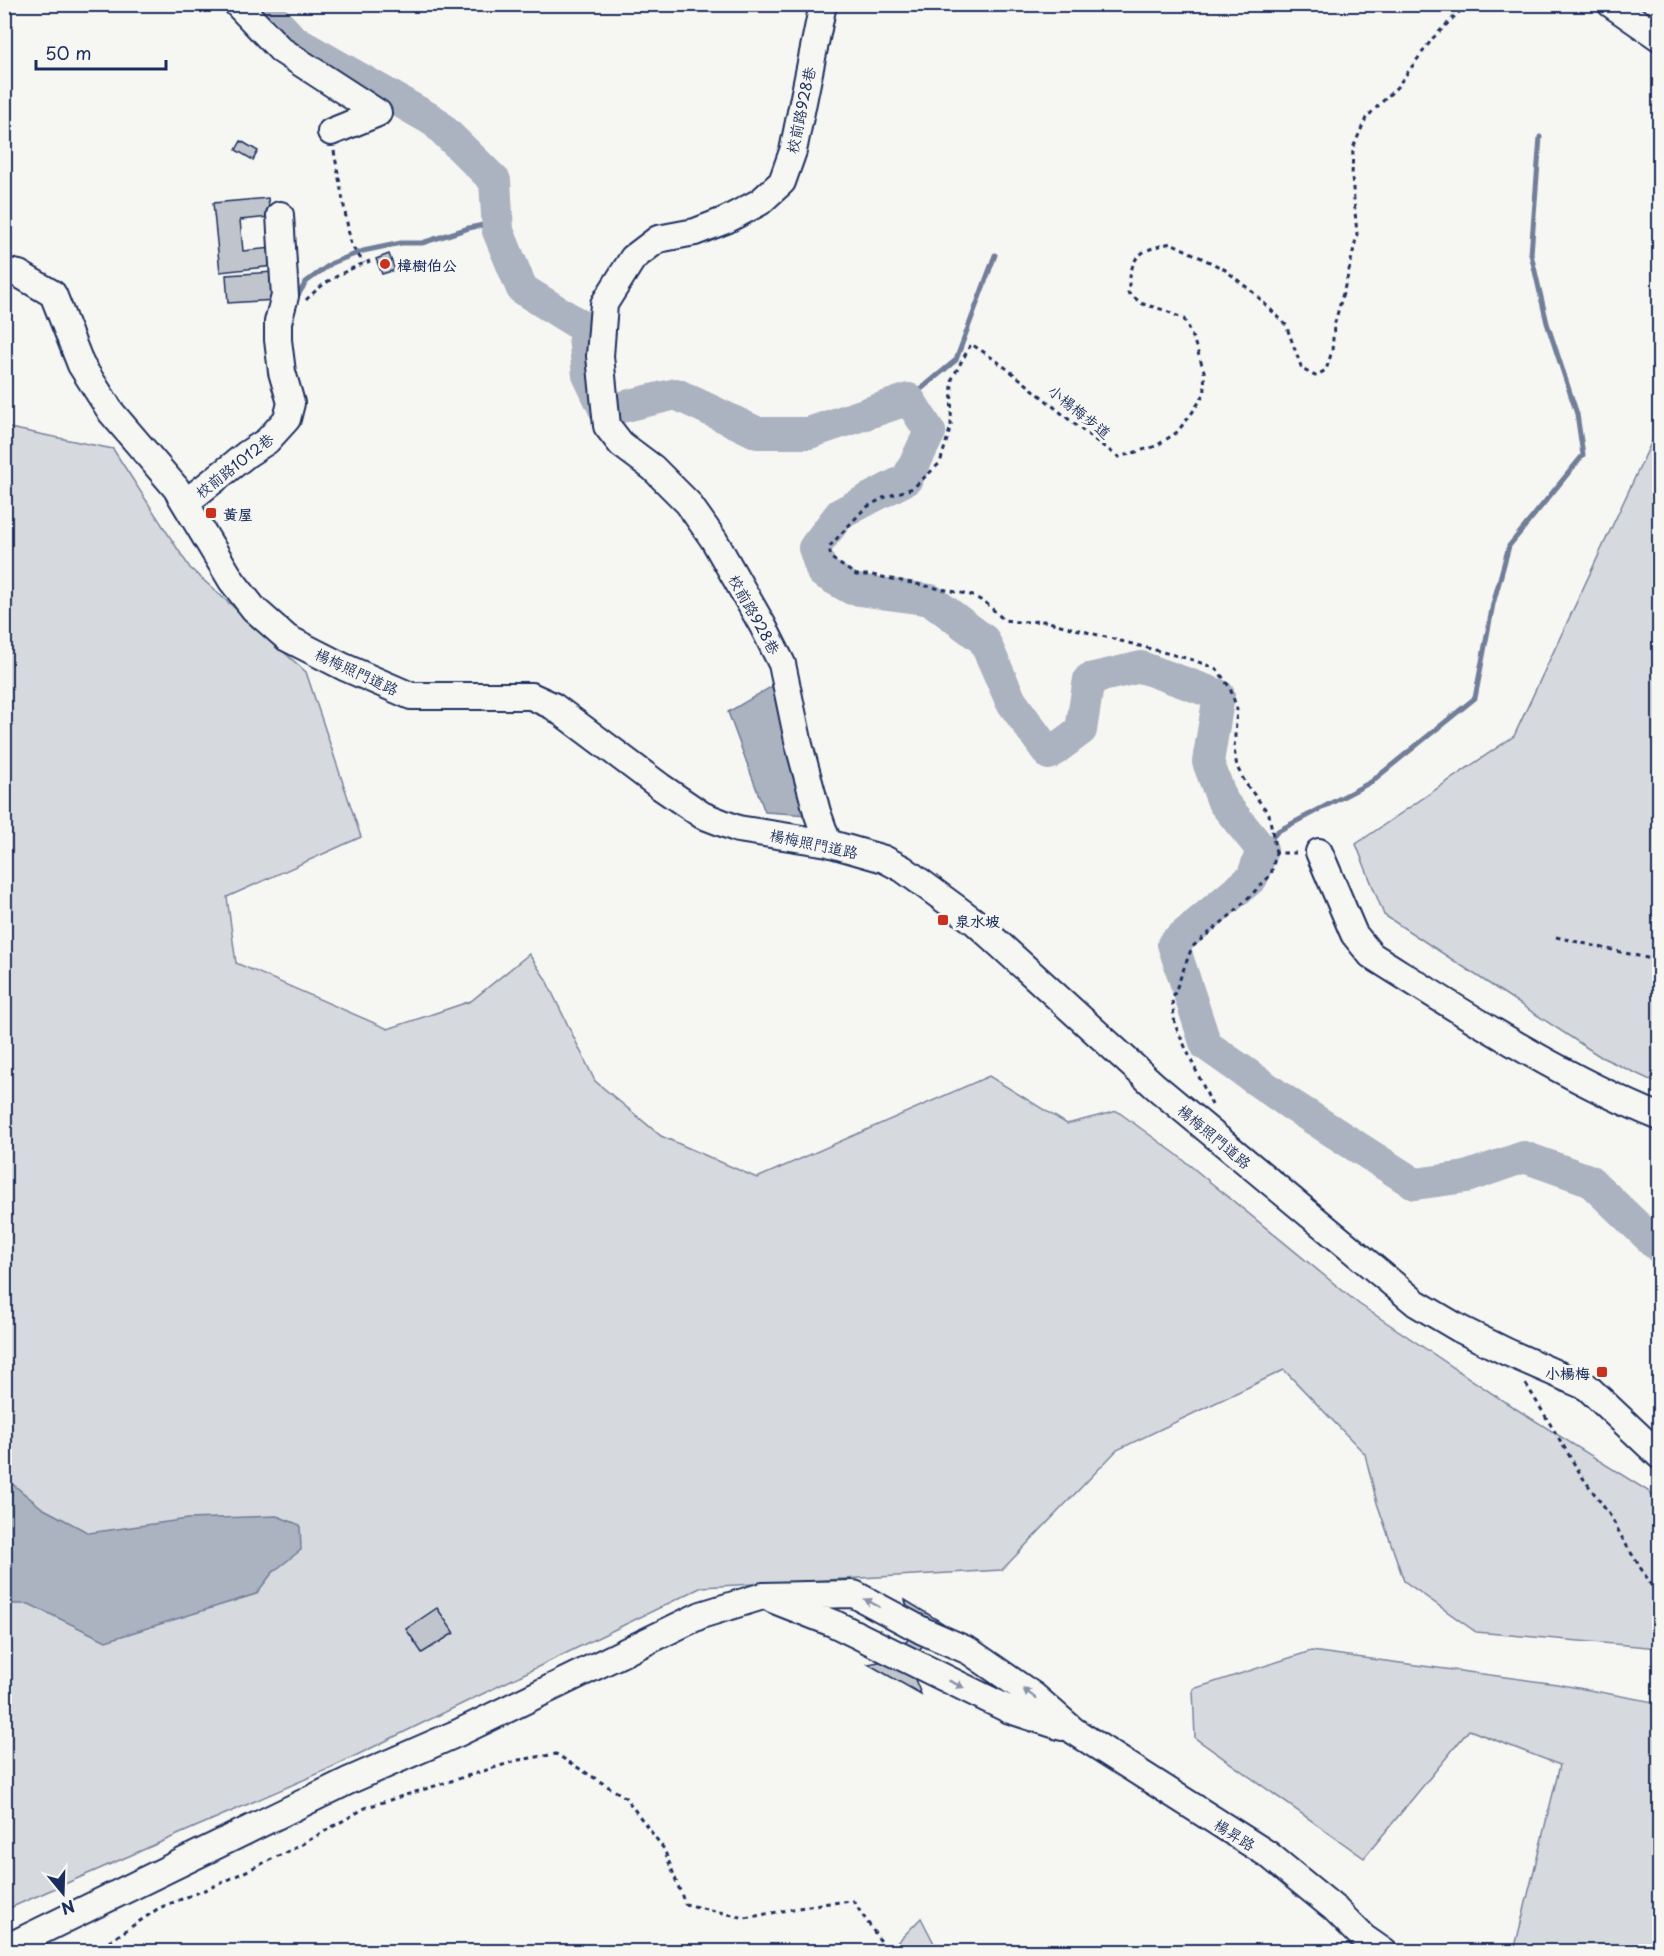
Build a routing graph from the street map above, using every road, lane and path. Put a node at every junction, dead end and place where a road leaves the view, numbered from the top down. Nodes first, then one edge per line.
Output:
1 (237, 4) edge
2 (823, 4) edge
3 (1467, 4) edge
4 (1611, 4) edge
5 (1659, 38) edge
6 (331, 132) joint
7 (280, 215) dead end
8 (363, 263) dead end
9 (4, 271) edge
10 (185, 503) junction
11 (828, 843) junction
12 (1319, 852) joint
13 (1276, 854) junction
14 (1556, 937) dead end
15 (1659, 961) edge
16 (1212, 1107) dead end
17 (1659, 1117) edge
18 (1524, 1381) dead end
19 (1659, 1456) edge
20 (763, 1596) junction
21 (1659, 1599) edge
22 (1074, 1731) junction
23 (4, 1949) edge
24 (94, 1952) edge
25 (894, 1952) edge
26 (1384, 1952) edge

1 - 6 street
2 - 11 street, 校前路928巷
3 - 13 path, 小楊梅步道
4 - 5 street
6 - 8 path
7 - 10 street, 校前路1012巷
9 - 10 street, 楊梅照門道路
10 - 11 street, 楊梅照門道路
11 - 19 street, 楊梅照門道路
12 - 13 path
12 - 17 street
13 - 16 path
14 - 15 path
18 - 21 path
20 -> 22 street
22 -> 20 street
20 - 23 street
22 - 26 street, 楊昇路
24 - 25 path

